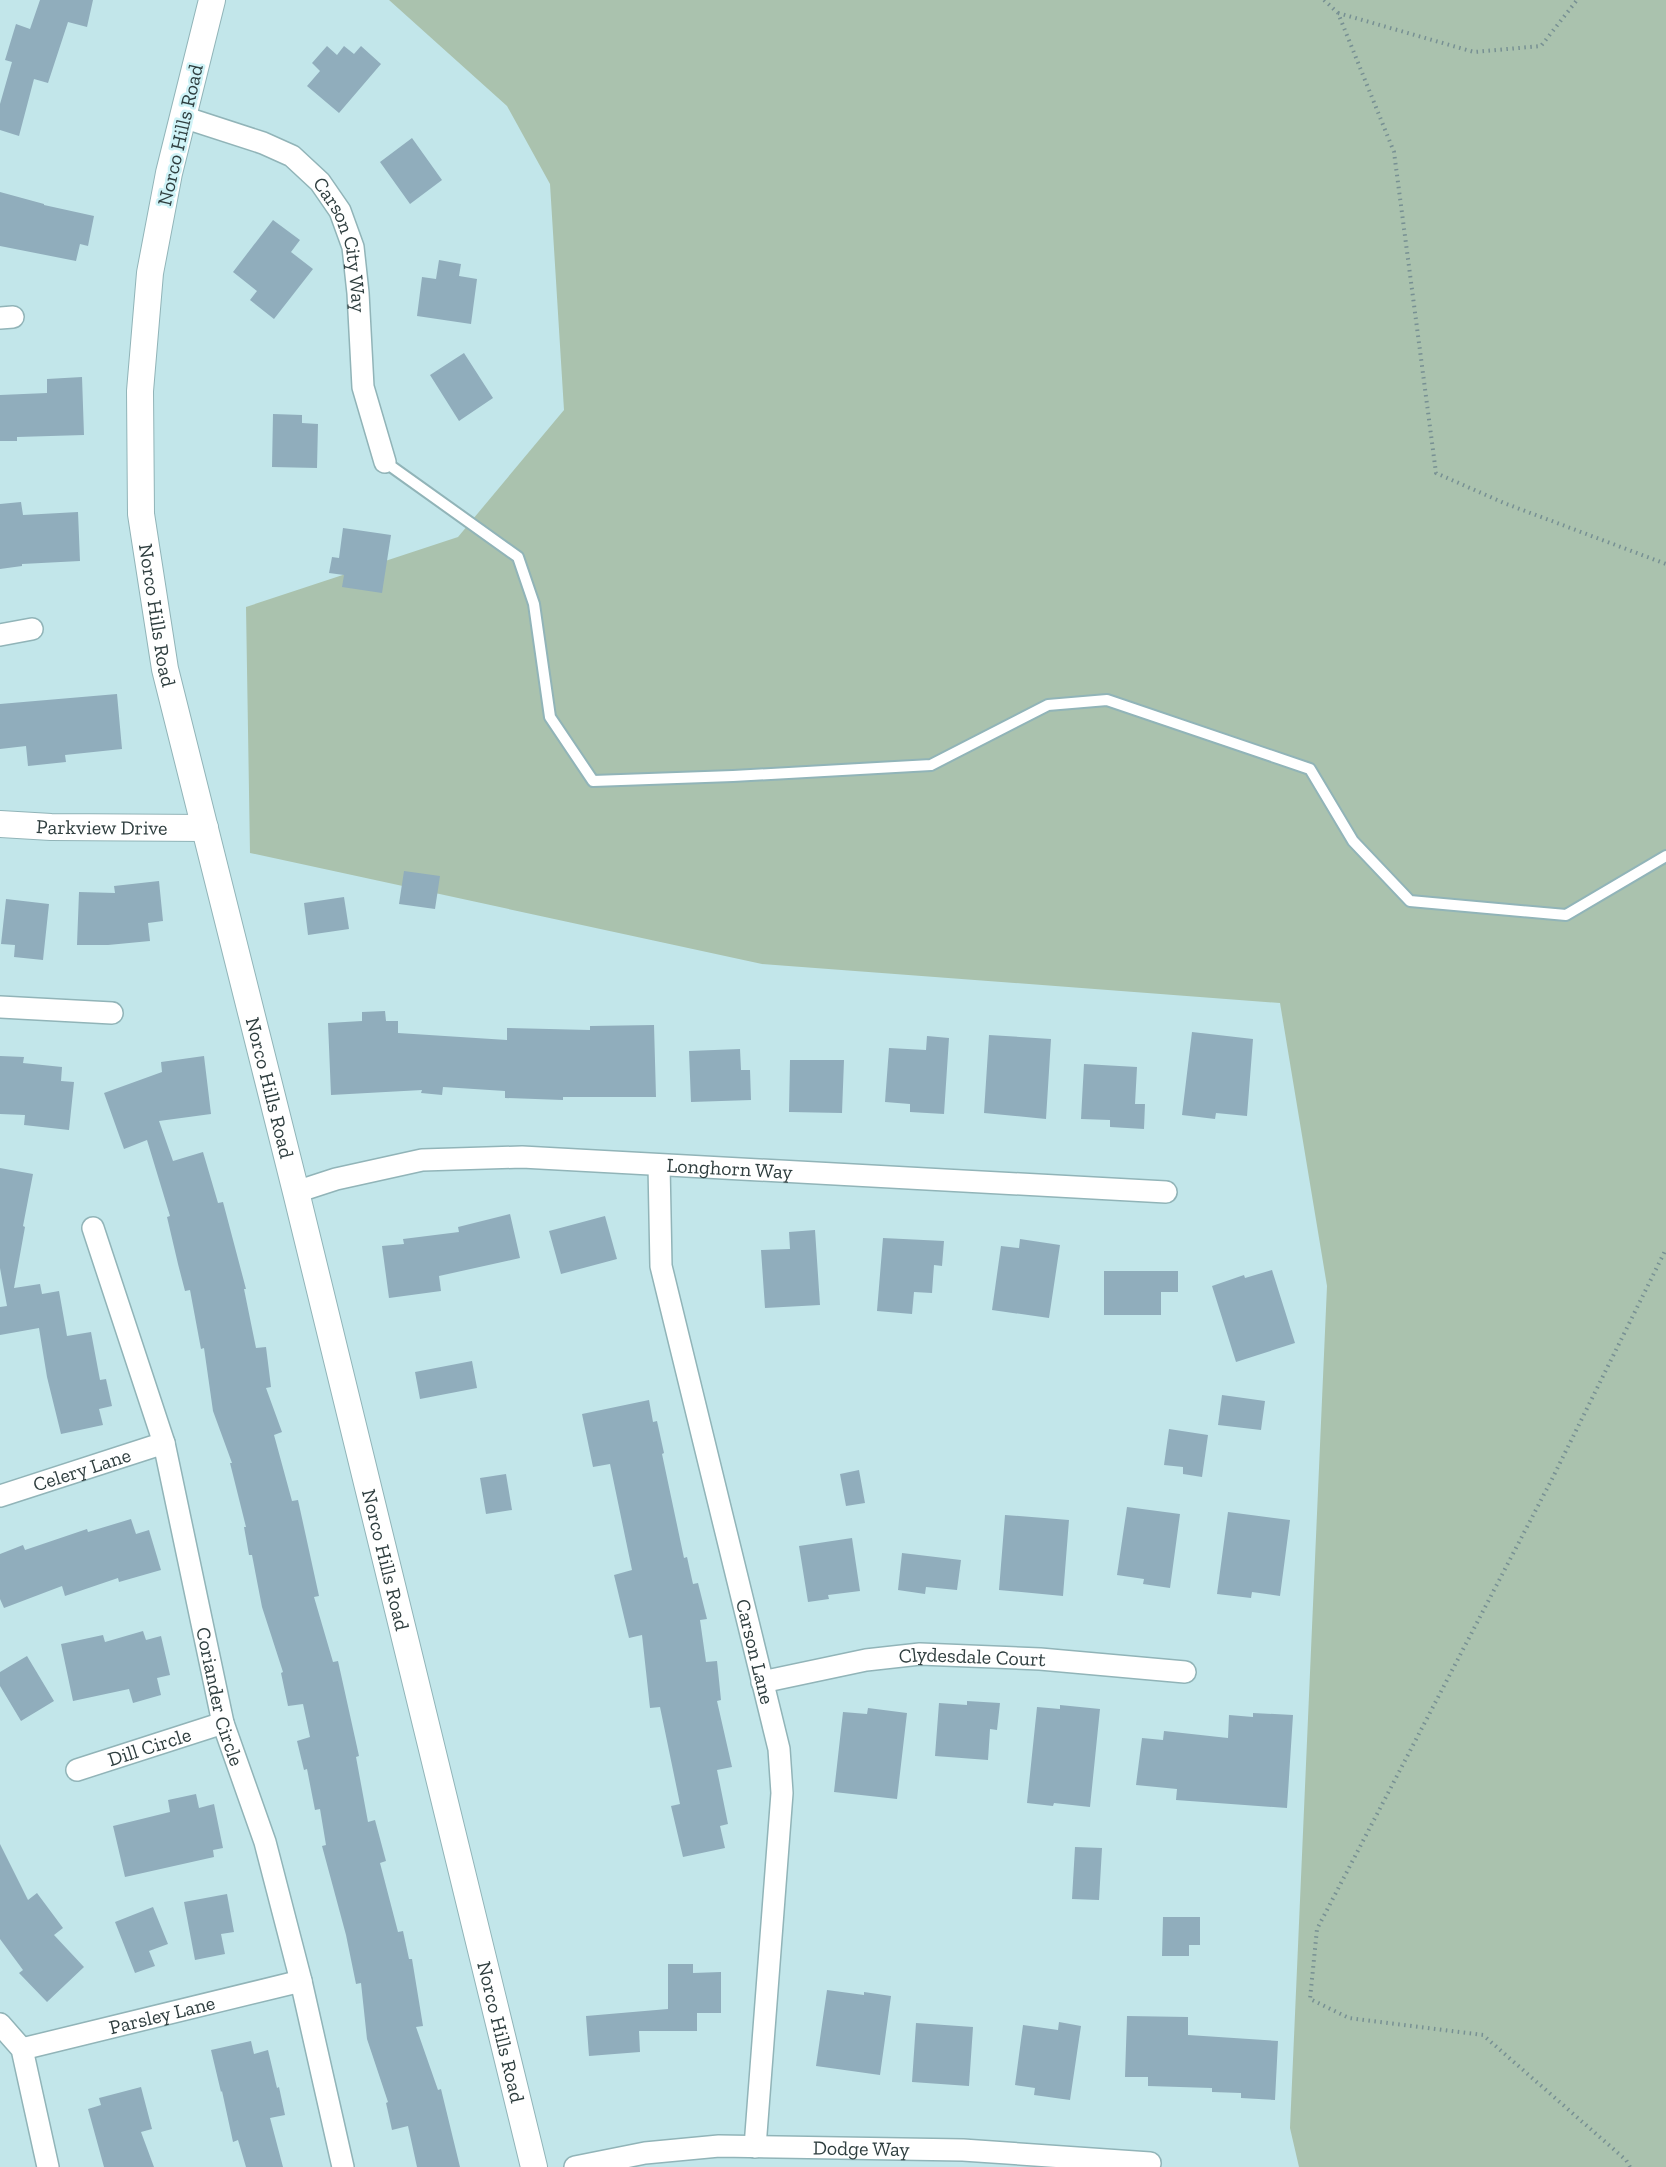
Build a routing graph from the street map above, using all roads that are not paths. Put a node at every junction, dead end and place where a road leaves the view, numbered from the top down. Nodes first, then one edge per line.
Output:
1 (212, 0) edge
2 (183, 117) junction
3 (385, 462) joint
4 (32, 629) dead end
5 (0, 635) edge
6 (0, 824) edge
7 (205, 828) junction
8 (1666, 856) edge
9 (0, 1006) edge
10 (112, 1013) dead end
11 (659, 1165) junction
12 (296, 1192) junction
13 (1166, 1192) dead end
14 (93, 1228) dead end
15 (164, 1443) junction
16 (0, 1496) edge
17 (1185, 1672) dead end
18 (762, 1682) junction
19 (223, 1723) junction
20 (77, 1770) dead end
21 (301, 1981) junction
22 (0, 2024) edge
23 (22, 2049) junction
24 (755, 2146) junction
25 (923, 2158) edge
26 (1150, 2163) dead end
27 (48, 2167) edge
28 (343, 2167) edge
29 (534, 2167) edge
30 (575, 2167) edge

1 - 2 street, Norco Hills Road
2 - 3 street, Carson City Way
2 - 7 street, Norco Hills Road
3 - 8 lane
4 - 5 street
6 - 7 street, Parkview Drive
7 - 12 street, Norco Hills Road
9 - 10 street
11 - 12 street, Longhorn Way
11 - 13 street, Longhorn Way
11 - 18 street, Carson Lane
12 - 29 street, Norco Hills Road
14 - 15 street, Coriander Circle
15 - 16 street, Celery Lane
15 - 19 street, Coriander Circle
17 - 18 street, Clydesdale Court
18 - 24 street, Carson Lane
19 - 20 street, Dill Circle
19 - 21 street, Coriander Circle
21 - 23 street, Parsley Lane
21 - 28 street, Coriander Circle
22 - 23 street
23 - 27 street
24 - 25 street, Dodge Way
24 - 30 street, Dodge Way
25 - 26 street, Dodge Way

